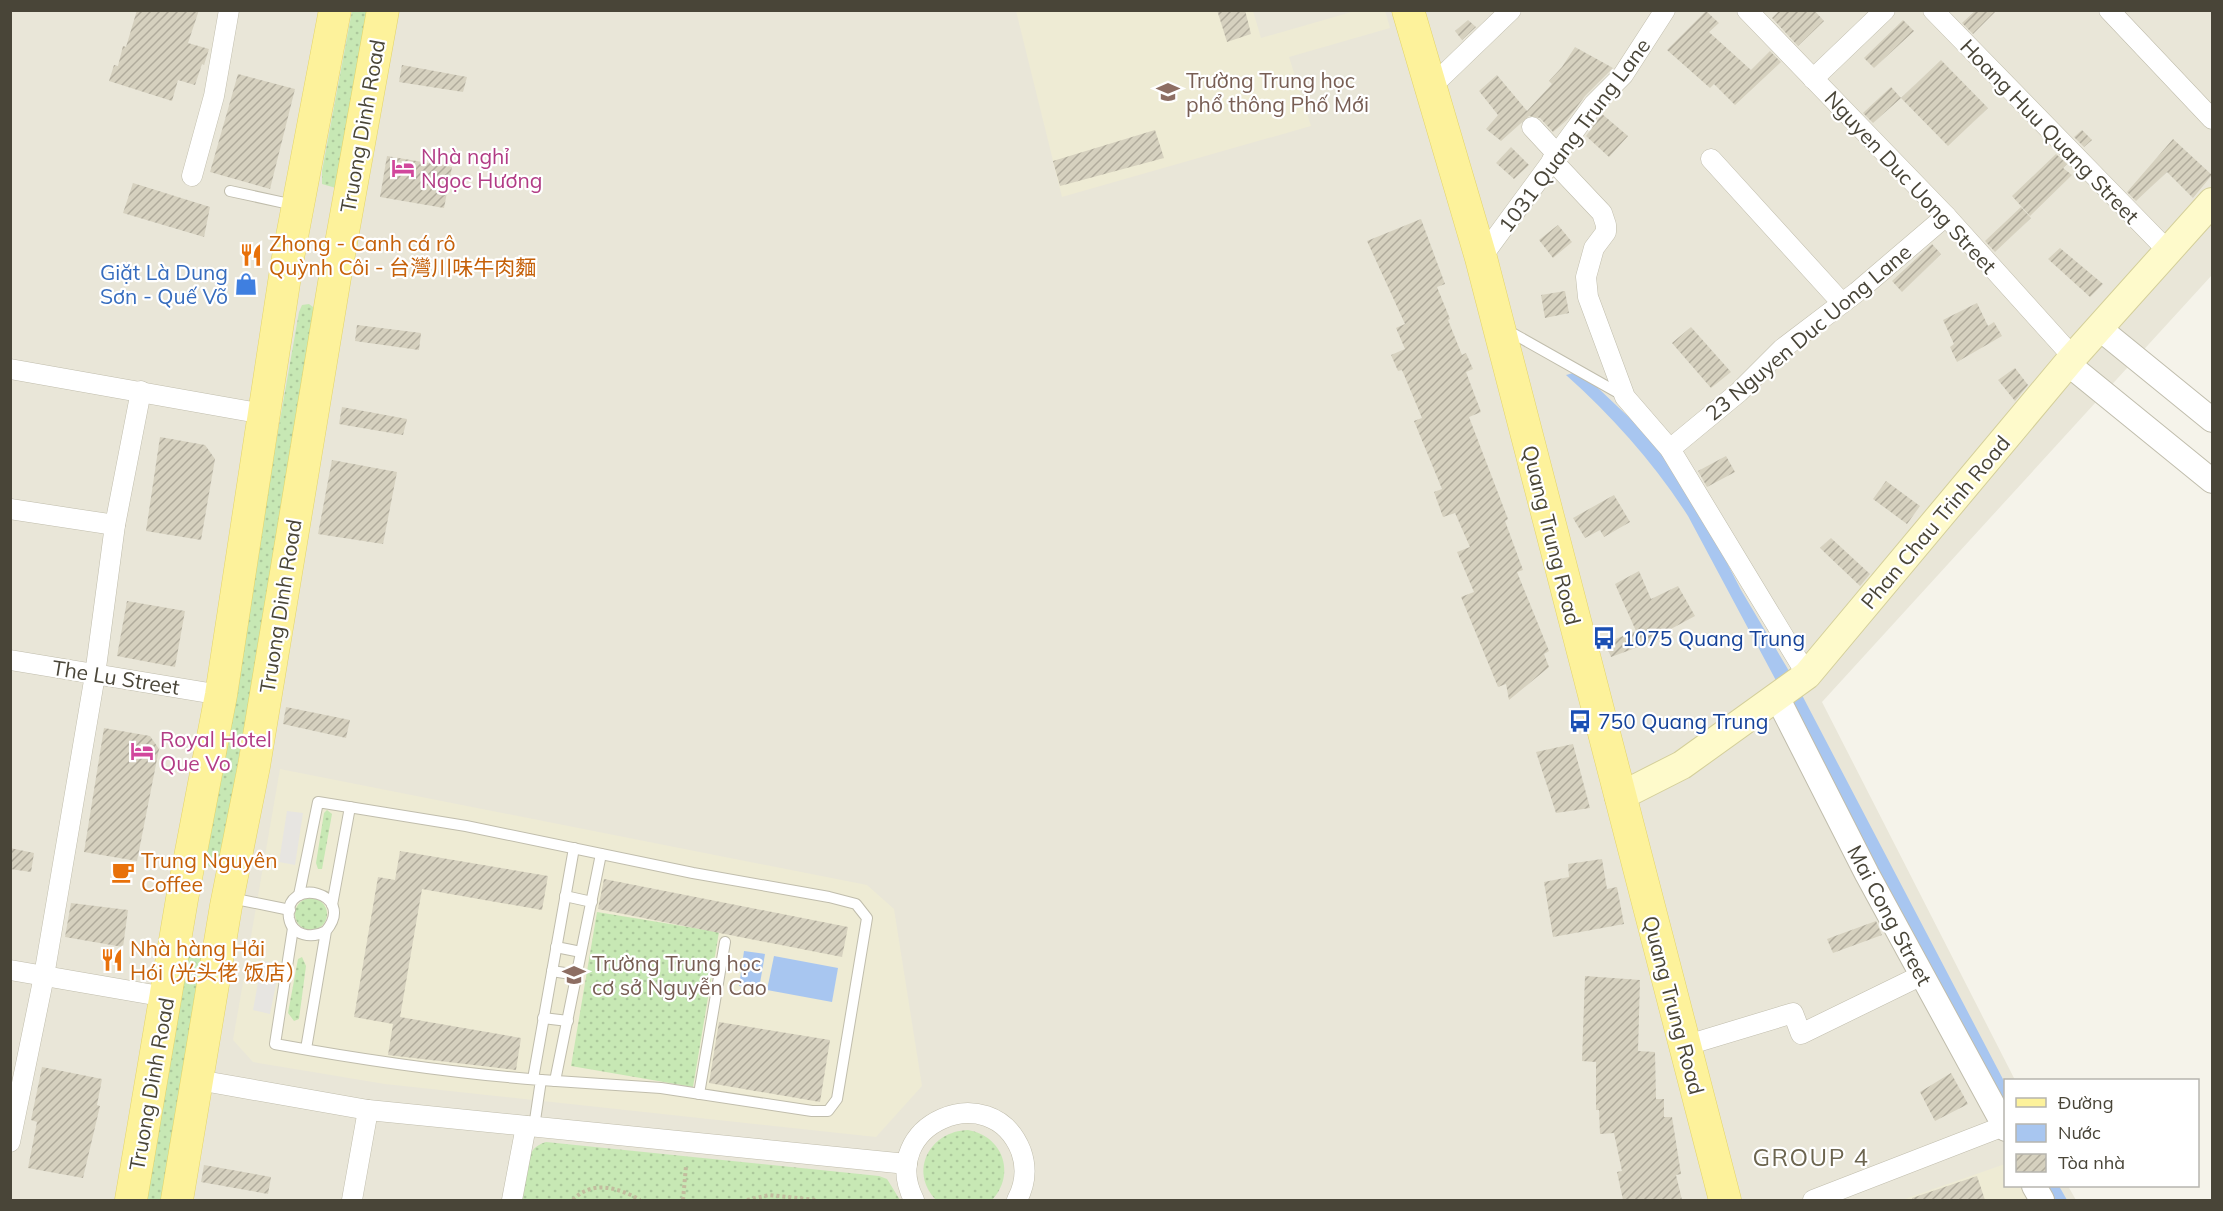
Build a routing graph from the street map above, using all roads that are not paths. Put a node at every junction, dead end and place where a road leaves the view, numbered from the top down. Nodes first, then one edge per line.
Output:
1 (229, 10) edge
2 (335, 10) edge
3 (383, 10) edge
4 (1408, 10) edge
5 (1510, 10) edge
6 (1665, 10) edge
7 (1747, 10) edge
8 (1885, 10) edge
9 (1933, 10) edge
10 (2109, 10) edge
11 (1813, 79) junction
12 (1431, 87) junction
13 (2212, 119) edge
14 (1532, 127) dead end
15 (1555, 157) junction
16 (1711, 159) dead end
17 (192, 176) dead end
18 (230, 191) dead end
19 (2212, 202) edge
20 (297, 206) junction
21 (1946, 216) junction
22 (2168, 251) junction
23 (1481, 258) junction
24 (287, 263) junction
25 (336, 271) junction
26 (1842, 303) junction
27 (1498, 326) junction
28 (2098, 328) junction
29 (2070, 360) junction
30 (10, 369) edge
31 (141, 391) junction
32 (1625, 397) junction
33 (264, 414) junction
34 (2212, 420) edge
35 (1670, 449) junction
36 (2212, 481) edge
37 (10, 509) edge
38 (115, 525) junction
39 (10, 660) edge
40 (95, 675) junction
41 (1807, 675) junction
42 (221, 695) junction
43 (1778, 699) junction
44 (1619, 797) junction
45 (350, 807) junction
46 (574, 848) junction
47 (601, 854) junction
48 (299, 895) junction
49 (565, 896) junction
50 (182, 899) junction
51 (227, 902) junction
52 (592, 902) junction
53 (332, 905) junction
54 (290, 910) junction
55 (293, 928) junction
56 (326, 932) junction
57 (725, 942) dead end
58 (556, 947) junction
59 (581, 952) junction
60 (10, 970) edge
61 (552, 971) junction
62 (577, 975) junction
63 (1922, 975) junction
64 (44, 976) junction
65 (166, 997) junction
66 (543, 1018) junction
67 (567, 1021) junction
68 (1684, 1046) junction
69 (306, 1049) junction
70 (537, 1079) junction
71 (198, 1080) junction
72 (555, 1081) junction
73 (699, 1094) junction
74 (368, 1110) junction
75 (530, 1126) junction
76 (2004, 1126) edge
77 (2004, 1128) edge
78 (10, 1142) edge
79 (907, 1164) junction
80 (1024, 1198) edge
81 (131, 1200) edge
82 (177, 1200) edge
83 (352, 1200) edge
84 (512, 1200) edge
85 (914, 1200) edge
86 (1725, 1200) edge
87 (1813, 1200) edge

1 - 17 street
2 - 20 main road, Truong Dinh Road
3 - 25 main road, Truong Dinh Road
4 - 12 main road, Quang Trung Road
5 - 12 street
6 - 15 street, 1031 Quang Trung Lane
7 - 11 street, Nguyen Duc Uong Street
8 - 11 street
9 - 22 street, Hoang Huu Quang Street
10 - 13 street
11 - 21 street, Nguyen Duc Uong Street
12 - 23 main road, Quang Trung Road
14 - 15 street
15 - 23 street, 1031 Quang Trung Lane
15 - 32 street
16 - 26 street
18 - 20 lane
19 - 22 main road, Phan Chau Trinh Road
20 - 24 main road, Truong Dinh Road
21 - 26 street, 23 Nguyen Duc Uong Lane
21 - 29 street, Nguyen Duc Uong Street
22 - 28 main road, Phan Chau Trinh Road
23 - 27 main road, Quang Trung Road
24 - 25 main road
24 - 33 main road, Truong Dinh Road
25 - 51 main road, Truong Dinh Road
26 - 35 street, 23 Nguyen Duc Uong Lane
27 - 32 lane
27 - 44 main road, Quang Trung Road
28 - 29 main road, Phan Chau Trinh Road
28 - 34 street
29 - 36 street
29 - 41 main road, Phan Chau Trinh Road
30 - 31 street
31 - 33 street
31 - 38 street
32 - 35 street
33 - 42 main road, Truong Dinh Road
35 - 41 street
37 - 38 street
38 - 40 street
39 - 40 street, The Lu Street
40 - 42 street, The Lu Street
40 - 64 street
41 - 43 main road, Phan Chau Trinh Road
42 - 50 main road, Truong Dinh Road
43 - 44 main road, Phan Chau Trinh Road
43 - 63 street, Mai Cong Street
44 - 68 main road, Quang Trung Road
45 - 46 lane
45 - 48 lane
45 - 53 lane
46 - 47 lane
46 - 49 lane
47 - 52 lane
47 - 73 lane
48 - 53 lane
48 - 54 lane
49 - 52 lane
49 - 58 lane
50 - 51 main road
50 - 65 main road, Truong Dinh Road
51 - 54 lane
51 - 71 main road, Truong Dinh Road
52 - 59 lane
53 - 56 lane
54 - 55 lane
55 - 56 lane
55 - 69 lane
56 - 69 lane
57 - 73 lane
58 - 59 lane
58 - 61 lane
59 - 62 lane
60 - 64 street
61 - 62 lane
61 - 66 lane
62 - 67 lane
63 - 68 street
63 - 76 street, Mai Cong Street
64 - 65 street
64 - 78 street
65 - 81 main road, Truong Dinh Road
66 - 67 lane
66 - 70 lane
67 - 72 lane
68 - 86 main road, Quang Trung Road
69 - 70 lane
70 - 72 lane
70 - 75 lane
71 - 74 street
71 - 82 main road, Truong Dinh Road
72 - 73 lane
74 - 75 street
74 - 83 street
75 - 79 street
75 - 84 street
77 - 87 street
79 - 80 street
79 - 85 street

